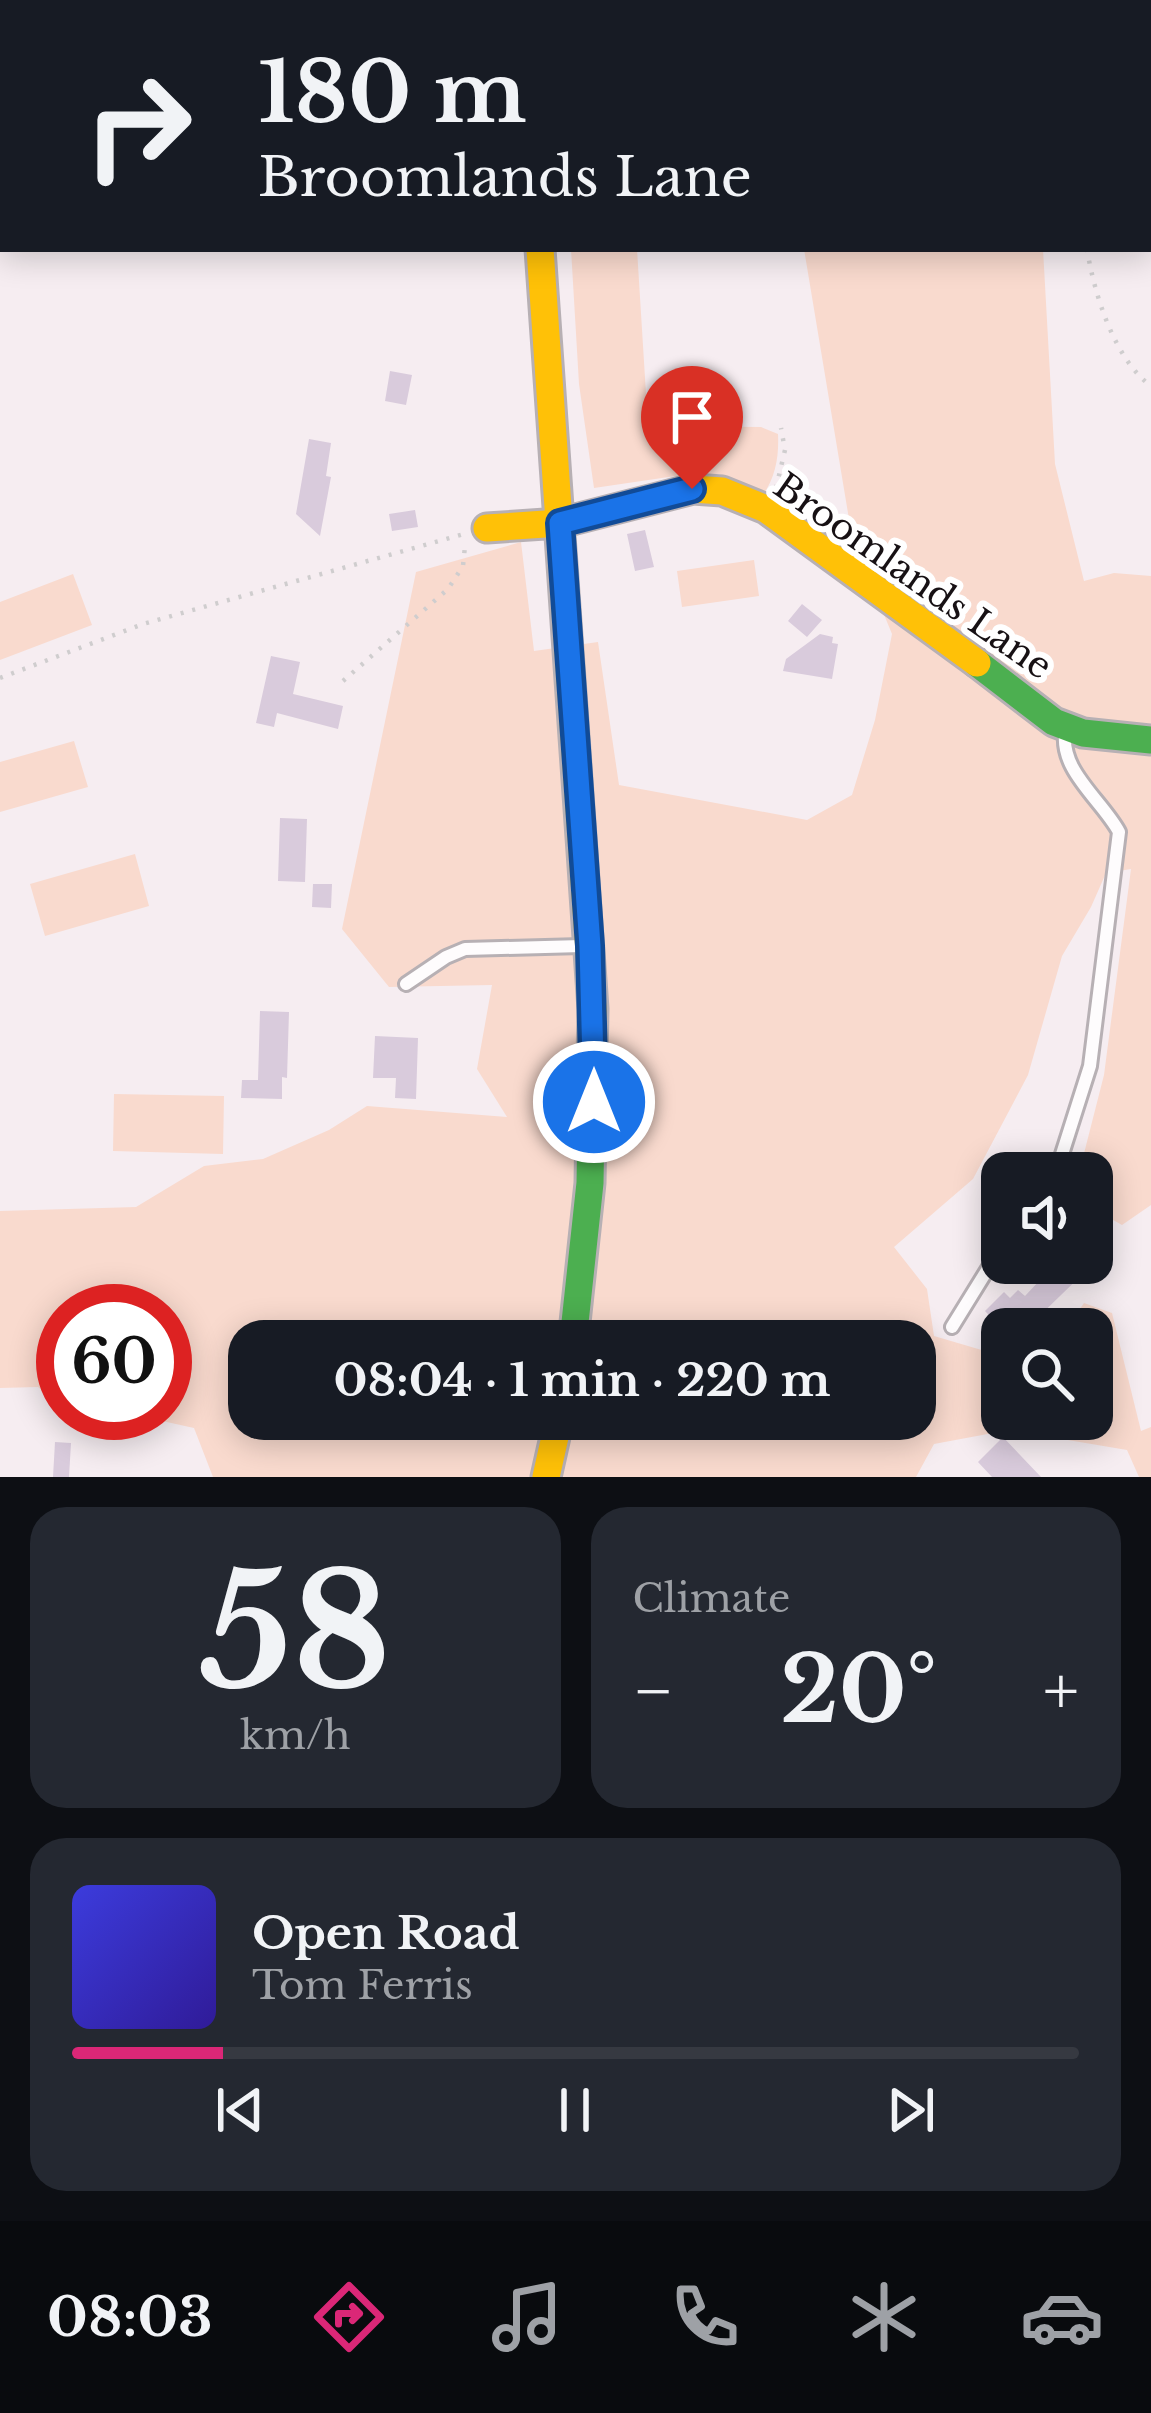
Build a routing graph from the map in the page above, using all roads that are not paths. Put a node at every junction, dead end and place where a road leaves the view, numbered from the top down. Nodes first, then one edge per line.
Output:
1 (540, 252) edge
2 (560, 523) junction
3 (487, 528) dead end
4 (1066, 728) junction
5 (1151, 740) edge
6 (590, 946) junction
7 (406, 984) dead end
8 (1062, 1152) edge
9 (981, 1280) edge
10 (576, 1320) edge
11 (952, 1327) dead end
12 (554, 1440) edge
13 (546, 1477) edge

1 - 2 main road
2 - 3 main road, Broomlands Lane
2 - 4 main road, Broomlands Lane
2 - 6 main road
4 - 5 main road, Broomlands Lane
4 - 8 lane
6 - 7 lane
6 - 10 main road
9 - 11 lane
12 - 13 main road

